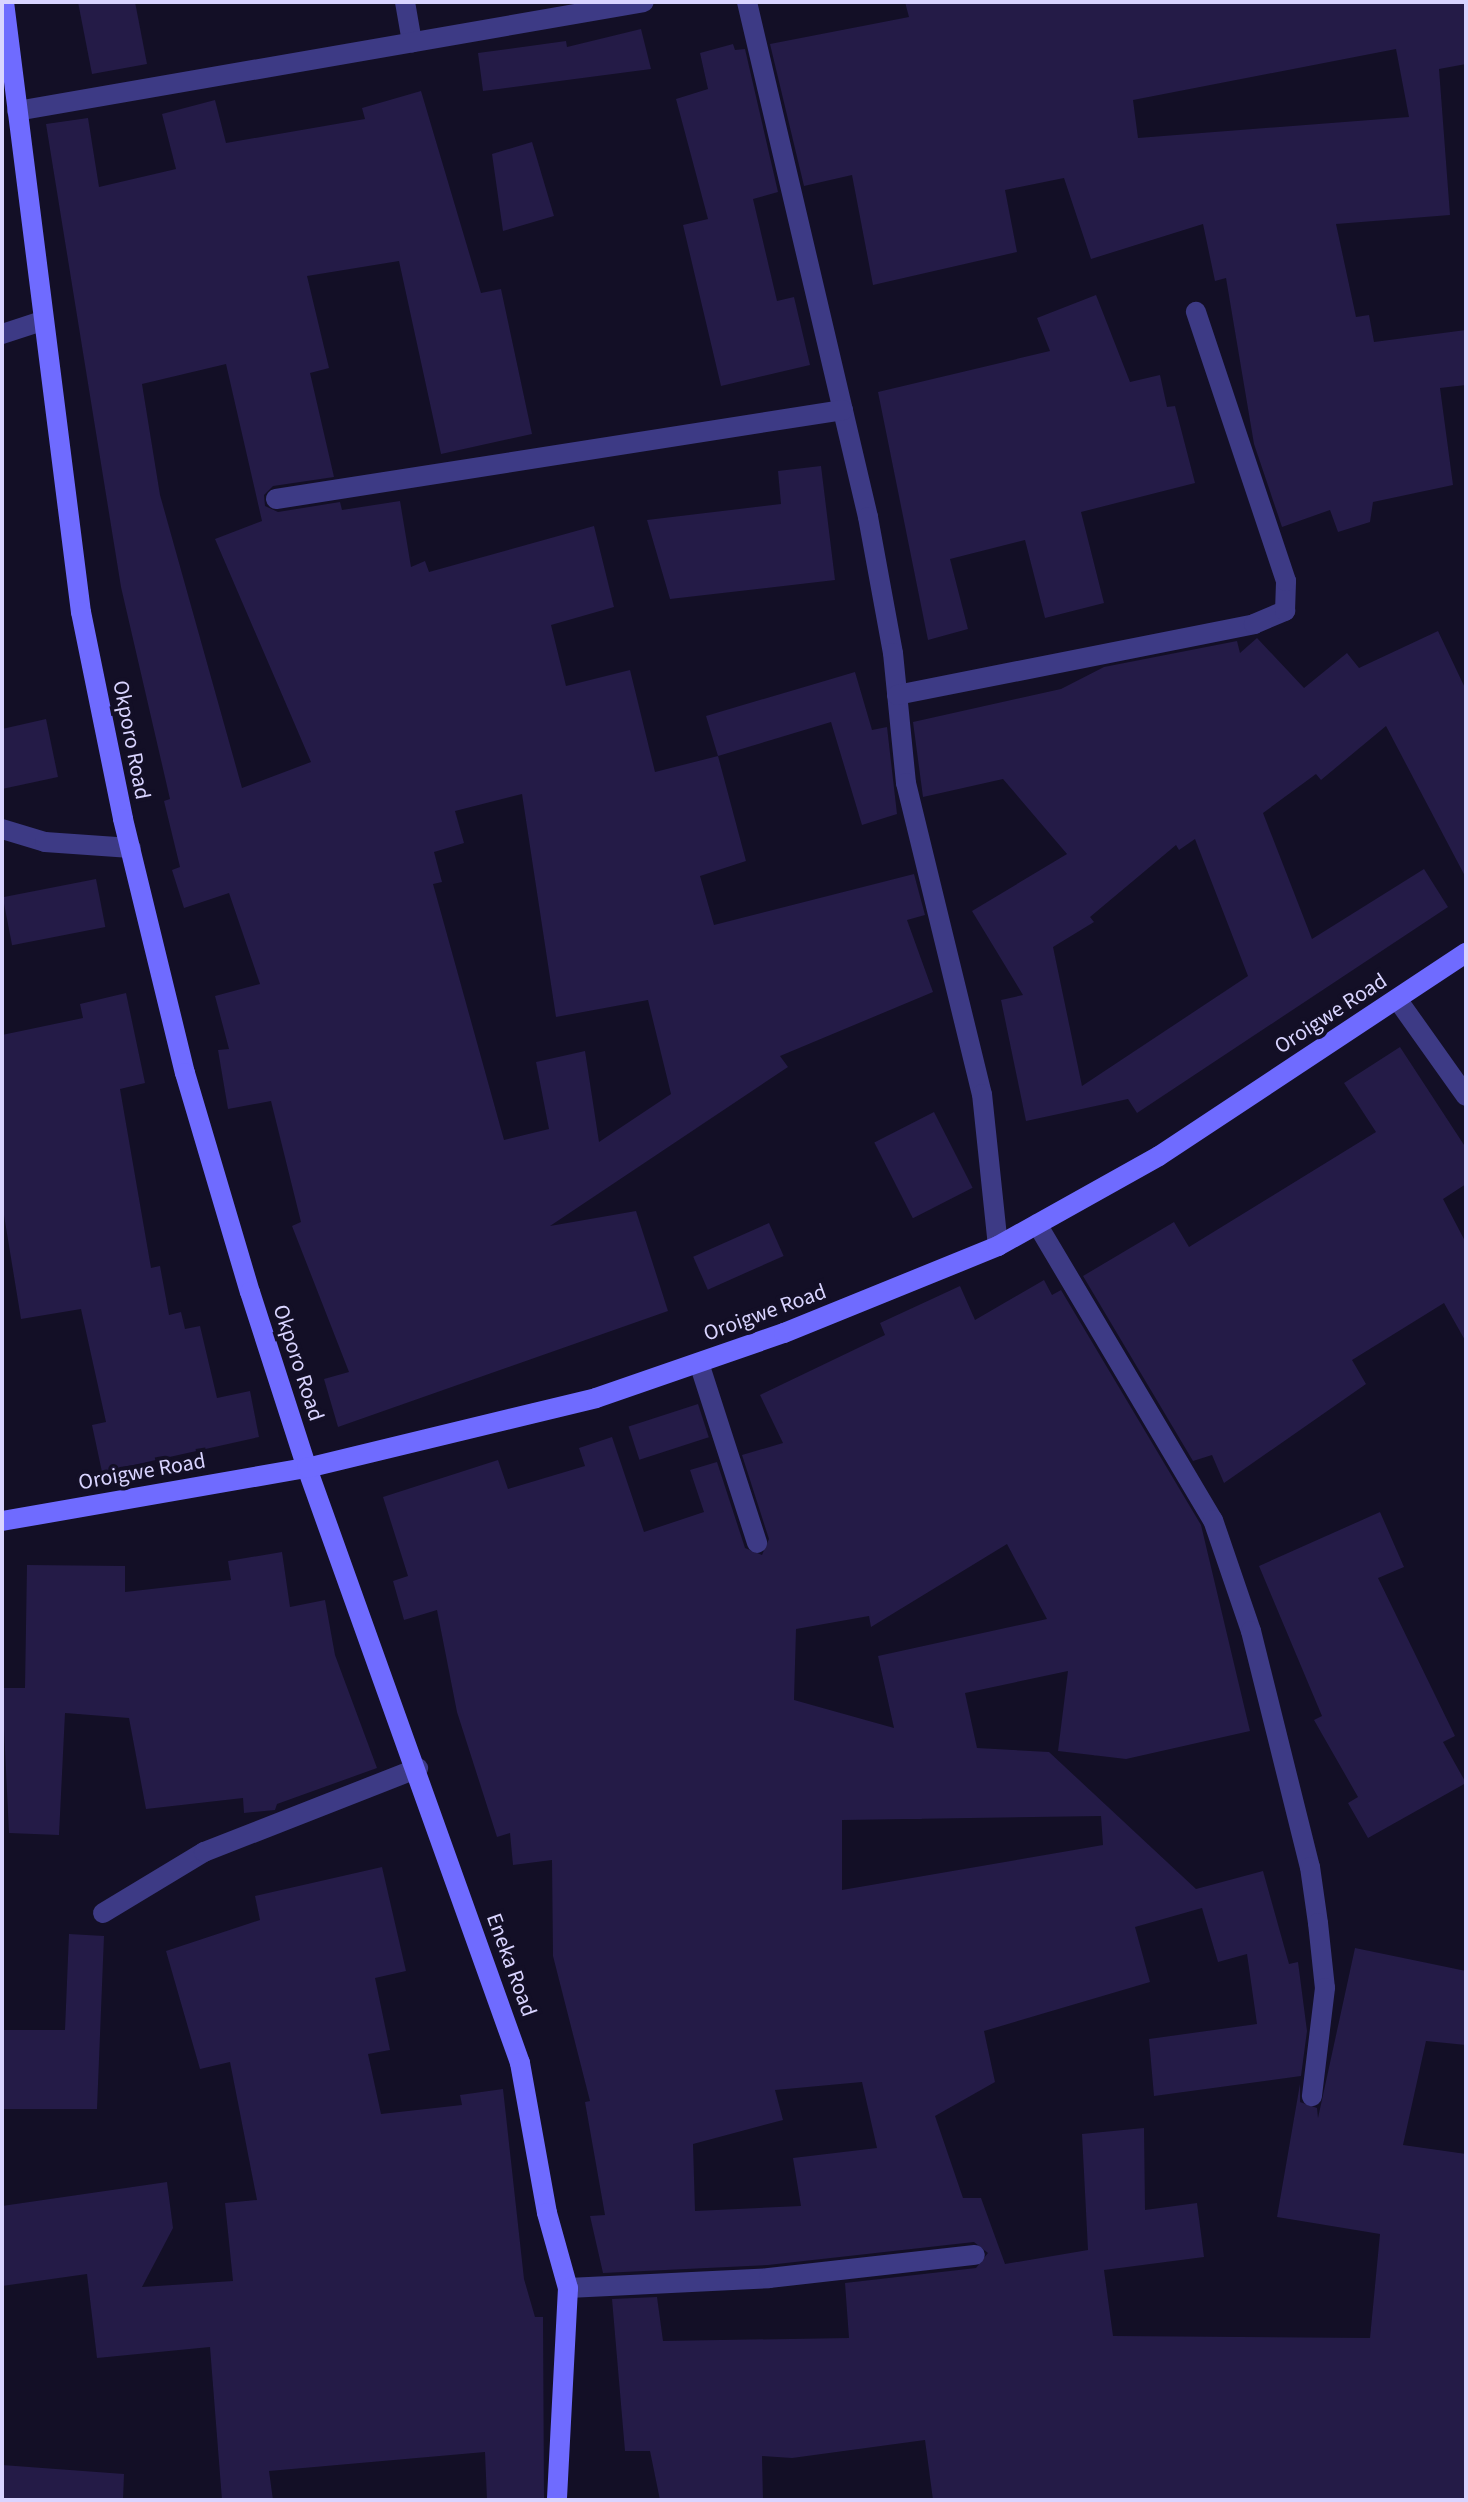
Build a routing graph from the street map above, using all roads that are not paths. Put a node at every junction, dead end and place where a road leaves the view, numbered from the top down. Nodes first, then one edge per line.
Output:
1 (4, 2) edge
2 (405, 2) edge
3 (644, 2) edge
4 (747, 2) edge
5 (412, 42) junction
6 (8, 83) edge
7 (17, 111) junction
8 (1196, 312) dead end
9 (42, 321) junction
10 (2, 334) edge
11 (843, 410) junction
12 (276, 499) dead end
13 (897, 695) junction
14 (2, 829) edge
15 (131, 848) junction
16 (1466, 953) edge
17 (1397, 999) junction
18 (1466, 1096) edge
19 (1037, 1224) junction
20 (998, 1246) junction
21 (699, 1363) junction
22 (307, 1468) junction
23 (2, 1521) edge
24 (757, 1543) dead end
25 (418, 1768) junction
26 (103, 1913) dead end
27 (1312, 2096) dead end
28 (975, 2255) dead end
29 (568, 2288) junction
30 (557, 2500) edge

1 - 6 main road, Okporo Road
2 - 5 street
3 - 5 street
4 - 11 street
5 - 7 street
6 - 7 main road, Okporo Road
7 - 9 main road, Okporo Road
8 - 13 street
9 - 10 street
9 - 15 main road, Okporo Road
11 - 12 street
11 - 13 street
13 - 20 street
14 - 15 street
15 - 22 main road, Okporo Road
16 - 17 main road, Oroigwe Road
17 - 18 street
17 - 19 main road, Oroigwe Road
19 - 20 main road, Oroigwe Road
19 - 27 street
20 - 21 main road, Oroigwe Road
21 - 22 main road, Oroigwe Road
21 - 24 street
22 - 23 main road, Oroigwe Road
22 - 25 main road, Eneka Road
25 - 26 street
25 - 29 main road, Eneka Road
28 - 29 street
29 - 30 main road, Eneka Road

